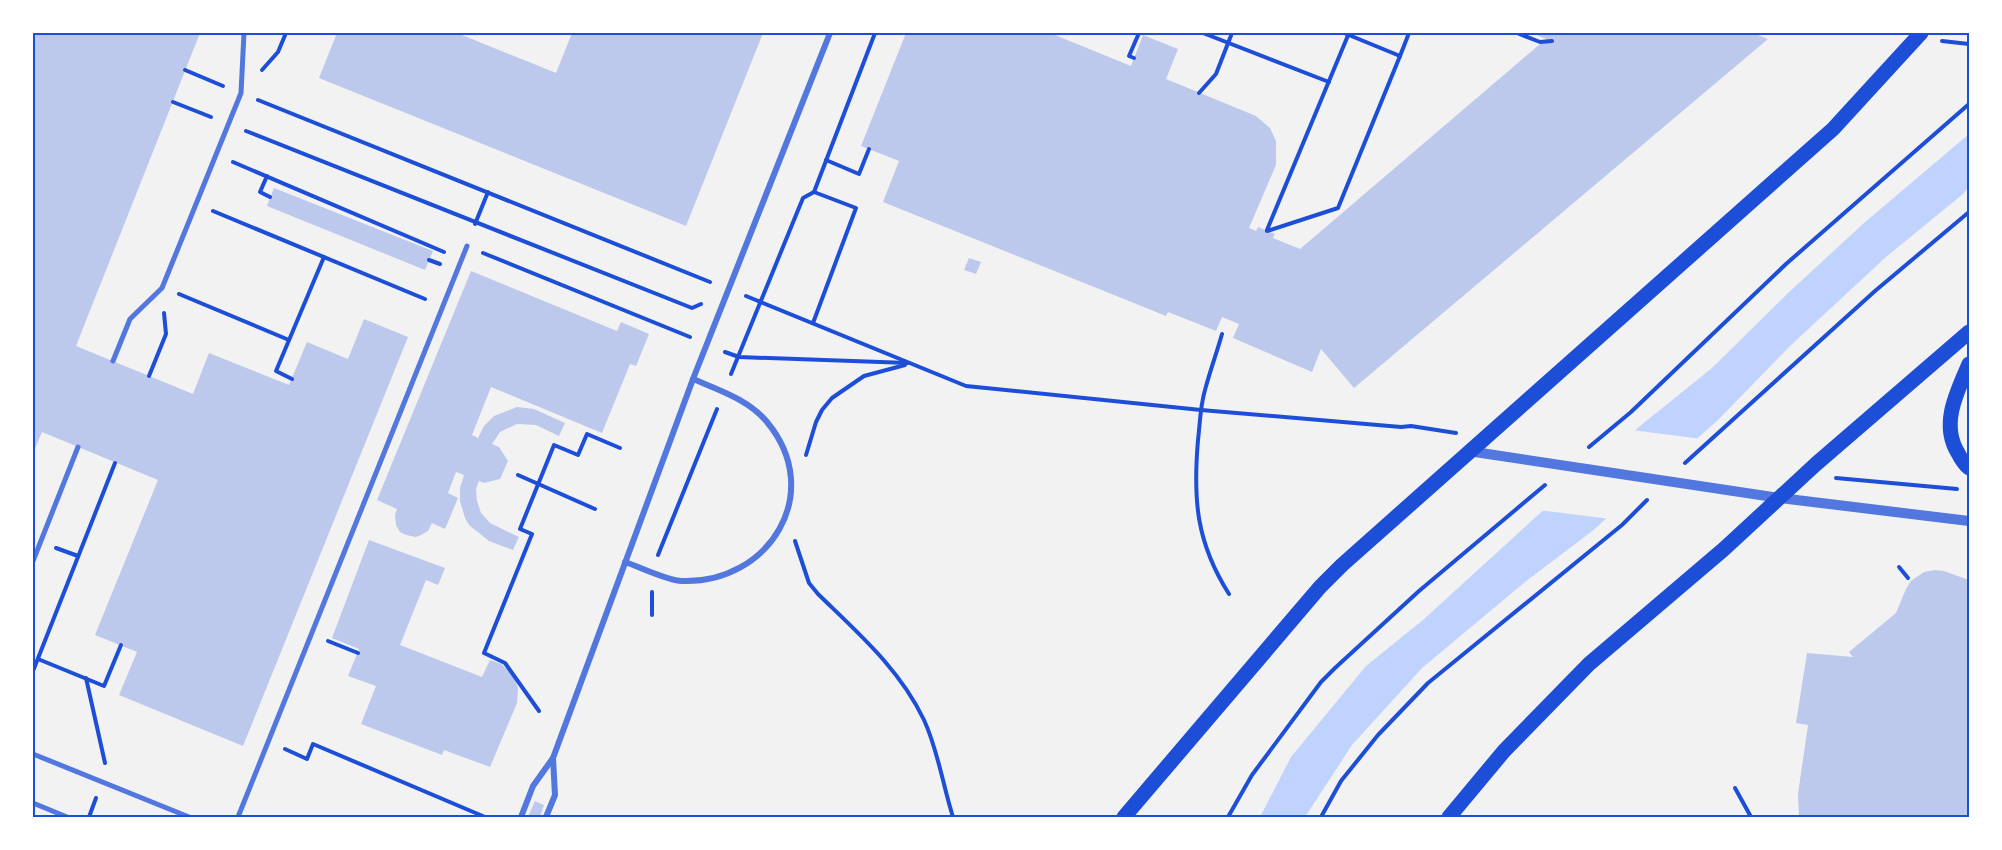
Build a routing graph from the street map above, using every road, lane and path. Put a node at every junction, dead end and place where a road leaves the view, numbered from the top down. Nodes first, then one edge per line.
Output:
1 (244, 33) edge
2 (286, 33) edge
3 (830, 33) edge
4 (875, 33) edge
5 (1139, 33) edge
6 (1203, 33) edge
7 (1232, 33) edge
8 (1409, 33) edge
9 (1517, 33) edge
10 (1347, 34) edge
11 (1928, 35) edge
12 (1552, 41) dead end
13 (1228, 43) junction
14 (1969, 44) edge
15 (278, 52) dead end
16 (1400, 56) junction
17 (1134, 58) dead end
18 (185, 70) dead end
19 (1329, 82) junction
20 (241, 93) junction
21 (1199, 93) dead end
22 (172, 102) dead end
23 (203, 114) dead end
24 (258, 136) dead end
25 (869, 149) dead end
26 (216, 155) junction
27 (826, 160) junction
28 (267, 176) junction
29 (488, 192) junction
30 (270, 197) dead end
31 (196, 204) junction
32 (1969, 212) edge
33 (475, 224) junction
34 (467, 246) junction
35 (324, 257) junction
36 (461, 260) junction
37 (162, 288) junction
38 (729, 289) junction
39 (745, 296) dead end
40 (443, 306) junction
41 (692, 308) dead end
42 (813, 323) junction
43 (1969, 332) edge
44 (166, 334) dead end
45 (1222, 334) dead end
46 (289, 340) junction
47 (707, 344) junction
48 (113, 361) dead end
49 (912, 364) junction
50 (1969, 364) edge
51 (149, 376) dead end
52 (292, 379) dead end
53 (693, 379) junction
54 (1201, 410) junction
55 (1411, 426) dead end
56 (78, 447) dead end
57 (620, 448) dead end
58 (1467, 452) junction
59 (805, 460) dead end
60 (115, 463) dead end
61 (1969, 468) edge
62 (1679, 469) dead end
63 (518, 476) dead end
64 (538, 484) junction
65 (1655, 493) dead end
66 (1780, 498) junction
67 (595, 509) dead end
68 (1969, 521) edge
69 (794, 537) dead end
70 (33, 561) edge
71 (626, 562) junction
72 (1899, 567) dead end
73 (1908, 578) dead end
74 (1229, 594) dead end
75 (311, 634) junction
76 (121, 645) dead end
77 (358, 653) dead end
78 (38, 659) junction
79 (33, 671) edge
80 (86, 678) junction
81 (538, 711) dead end
82 (268, 741) junction
83 (33, 754) edge
84 (553, 758) junction
85 (107, 769) dead end
86 (1736, 788) dead end
87 (33, 803) edge
88 (67, 817) edge
89 (189, 817) edge
90 (238, 817) edge
91 (484, 817) edge
92 (520, 817) edge
93 (546, 817) edge
94 (953, 817) edge
95 (1124, 817) edge
96 (1321, 817) edge
97 (1449, 817) edge
98 (1751, 817) edge

1 - 20 street
2 - 15 path
3 - 38 street
4 - 27 path
5 - 17 path
6 - 13 path
7 - 13 path
8 - 16 path
9 - 12 path
10 - 16 path
10 - 19 path
11 - 14 path
11 - 58 main road
13 - 19 path
13 - 21 path
16 - 19 path
18 - 20 path
20 - 26 street
20 - 29 path
22 - 23 path
24 - 33 path
25 - 27 path
26 - 28 path
26 - 31 street
27 - 42 path
28 - 30 path
28 - 36 path
29 - 33 path
29 - 38 path
31 - 35 path
31 - 37 street
32 - 62 path
33 - 34 path
33 - 41 path
34 - 36 street
34 - 47 path
35 - 40 path
35 - 46 path
36 - 40 street
37 - 46 path
37 - 48 street
38 - 47 street
39 - 42 path
40 - 75 street
42 - 49 path
43 - 66 main road
44 - 51 path
45 - 54 path
46 - 52 path
47 - 49 path
47 - 53 street
49 - 54 path
49 - 59 path
50 - 61 main road
53 - 71 street
53 - 71 street
54 - 55 path
54 - 74 path
56 - 70 street
57 - 64 path
58 - 66 street
58 - 95 main road
60 - 78 path
63 - 64 path
64 - 67 path
64 - 81 path
65 - 96 path
66 - 68 street
66 - 97 main road
69 - 94 path
71 - 84 street
72 - 73 path
75 - 77 path
75 - 82 street
76 - 80 path
78 - 79 path
78 - 80 path
80 - 85 path
82 - 90 street
82 - 91 path
83 - 89 street
84 - 92 street
84 - 93 street
86 - 98 path
87 - 88 street

